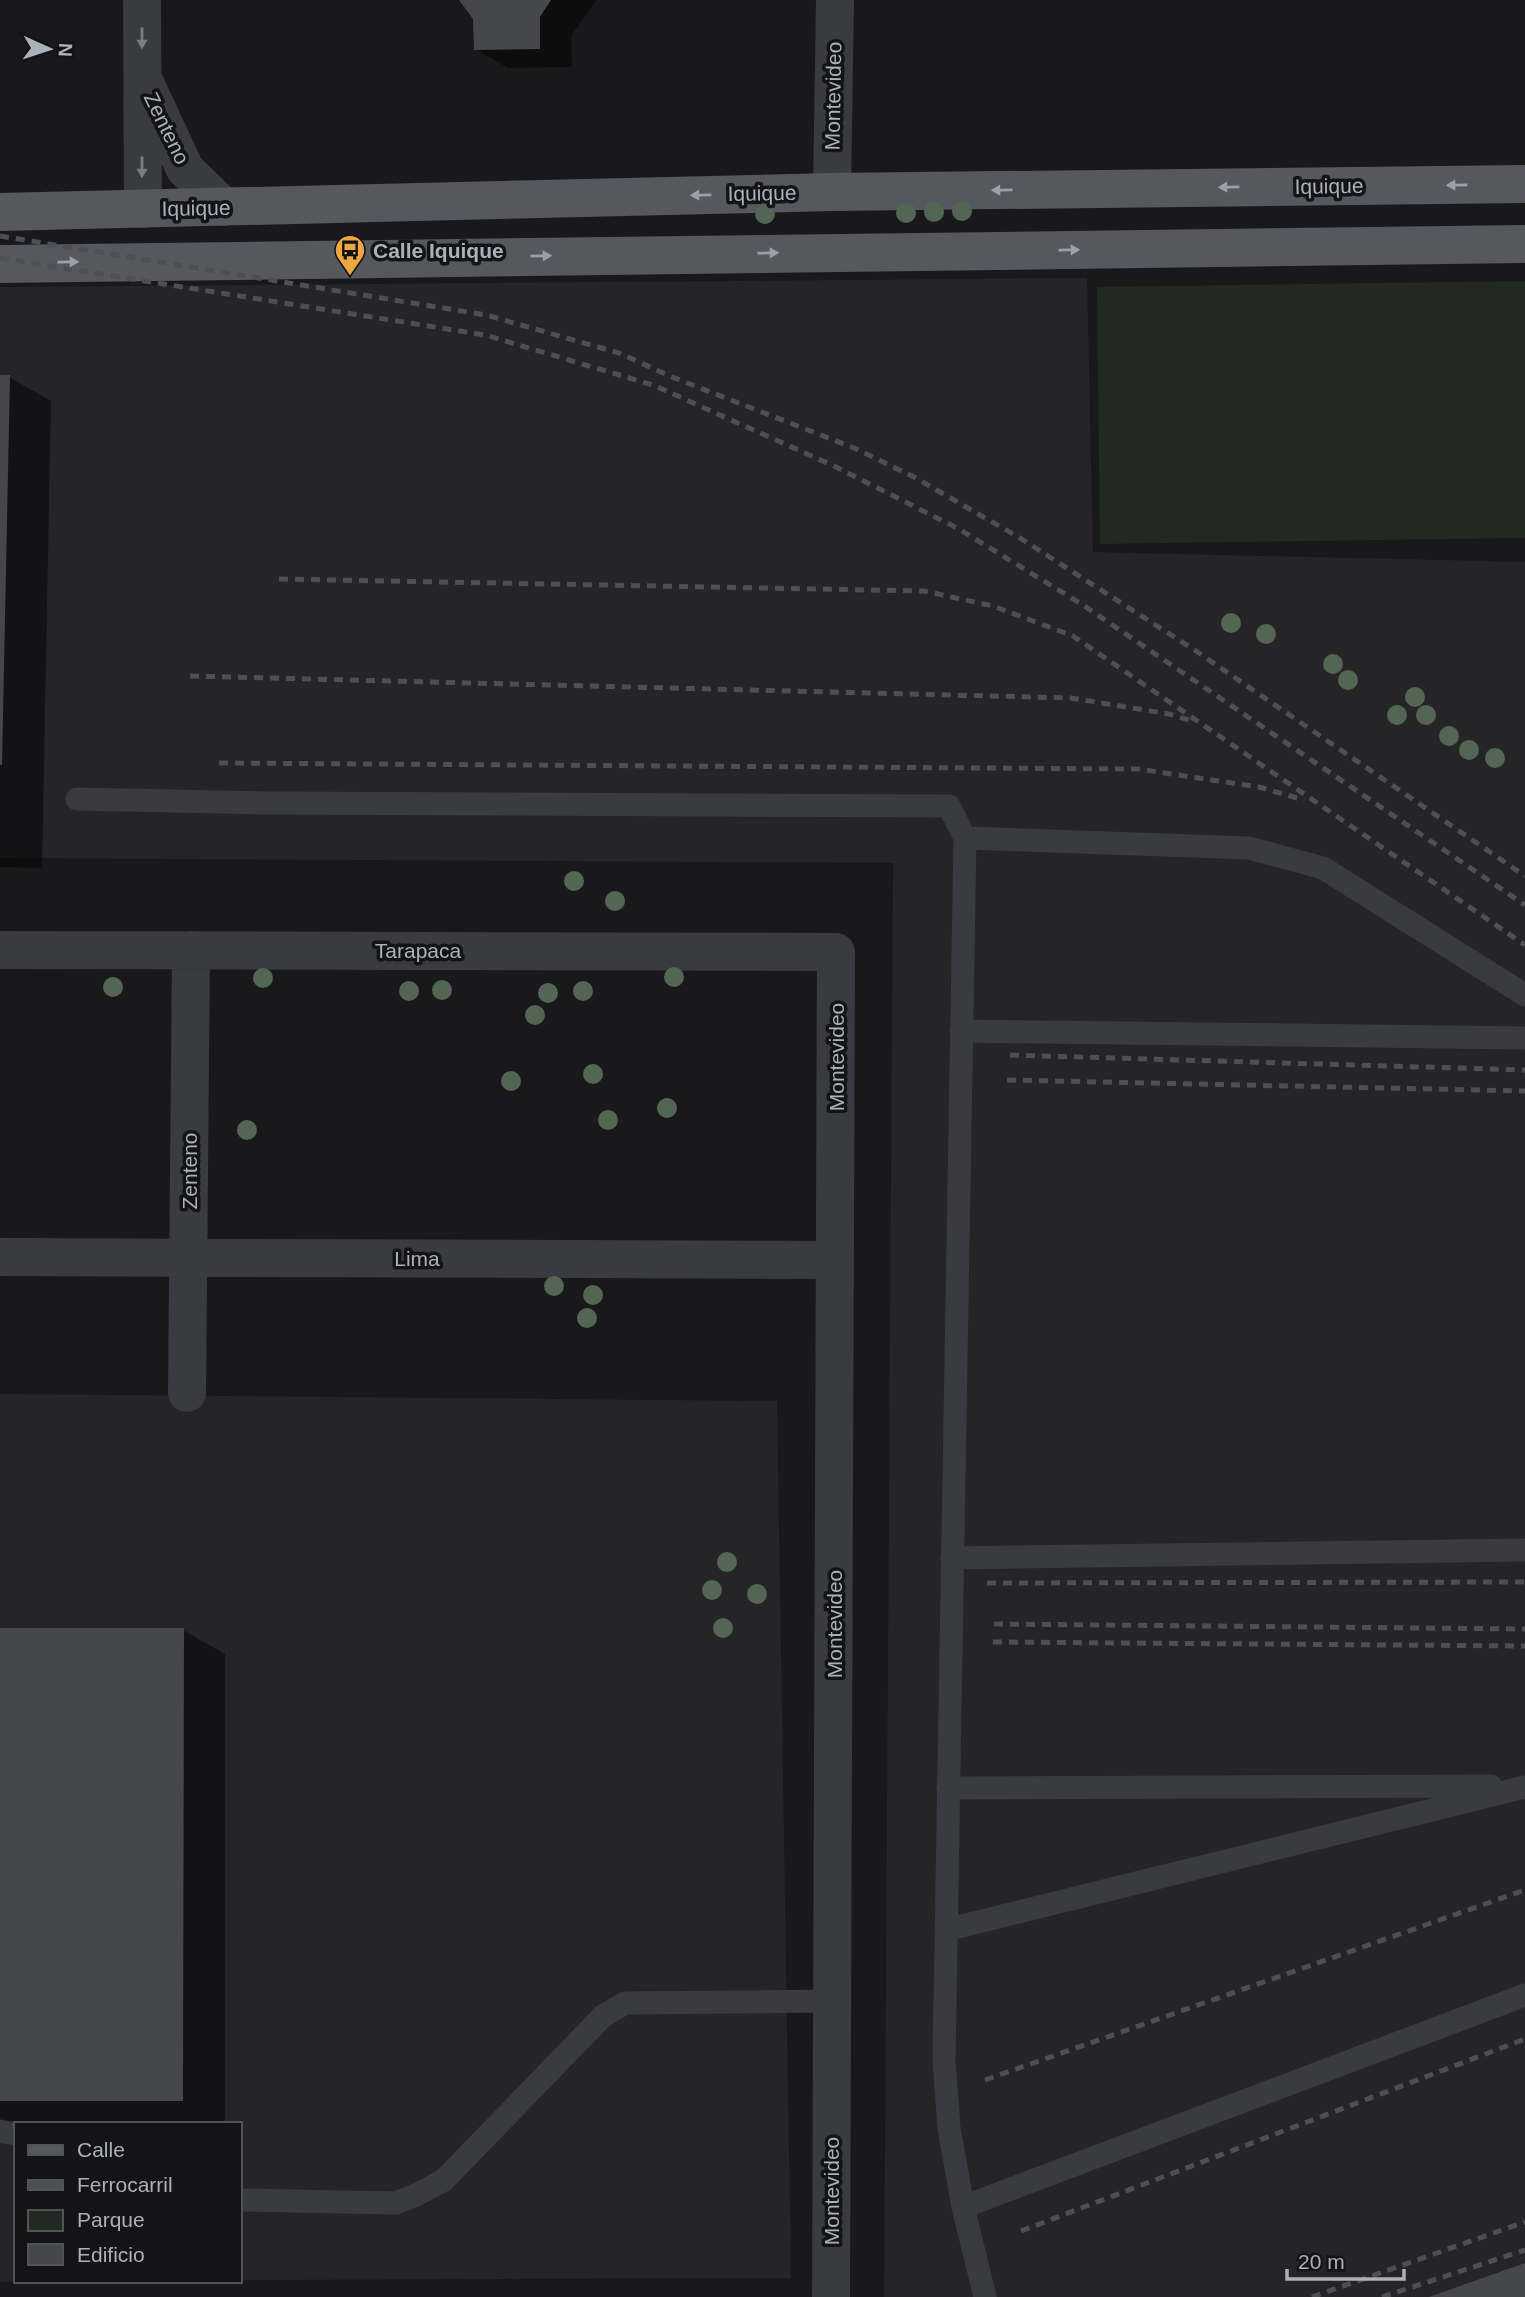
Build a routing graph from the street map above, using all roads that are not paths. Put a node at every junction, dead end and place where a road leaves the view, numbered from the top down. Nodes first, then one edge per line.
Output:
1 (142, 0) edge
2 (835, 0) edge
3 (142, 77) junction
4 (1525, 184) edge
5 (832, 192) junction
6 (224, 207) junction
7 (143, 209) junction
8 (0, 212) edge
9 (1525, 244) edge
10 (327, 259) junction
11 (0, 264) edge
12 (76, 799) dead end
13 (965, 838) junction
14 (0, 950) edge
15 (191, 950) junction
16 (836, 952) joint
17 (1525, 995) edge
18 (961, 1031) junction
19 (1525, 1038) edge
20 (0, 1257) edge
21 (188, 1257) junction
22 (835, 1260) junction
23 (187, 1393) dead end
24 (1525, 1550) edge
25 (951, 1558) junction
26 (1525, 1786) edge
27 (948, 1788) junction
28 (946, 1930) junction
29 (1525, 1995) edge
30 (832, 2001) junction
31 (242, 2200) edge
32 (963, 2207) junction
33 (831, 2297) edge
34 (985, 2297) edge

1 -> 3 street, Zenteno
2 - 5 street, Montevideo
3 - 6 street, Zenteno
3 -> 7 street, Zenteno
4 -> 5 main road, Iquique
5 -> 6 main road, Iquique
6 - 7 main road, Iquique
6 - 10 main road
7 - 8 main road, Iquique
10 -> 9 main road
11 -> 10 main road
12 - 13 lane
13 - 17 lane
13 - 18 lane
14 - 15 street, Tarapaca
15 - 16 street, Tarapaca
15 - 21 street, Zenteno
16 - 22 street, Montevideo
18 - 19 lane
18 - 25 lane
20 - 21 street, Lima
21 - 22 street, Lima
21 - 23 street, Zenteno
22 - 30 street, Montevideo
24 - 25 lane
25 - 27 lane
26 - 27 lane
26 - 28 lane
27 - 28 lane
28 - 32 lane
29 - 32 lane
30 - 31 lane
30 - 33 street, Montevideo
32 - 34 lane

